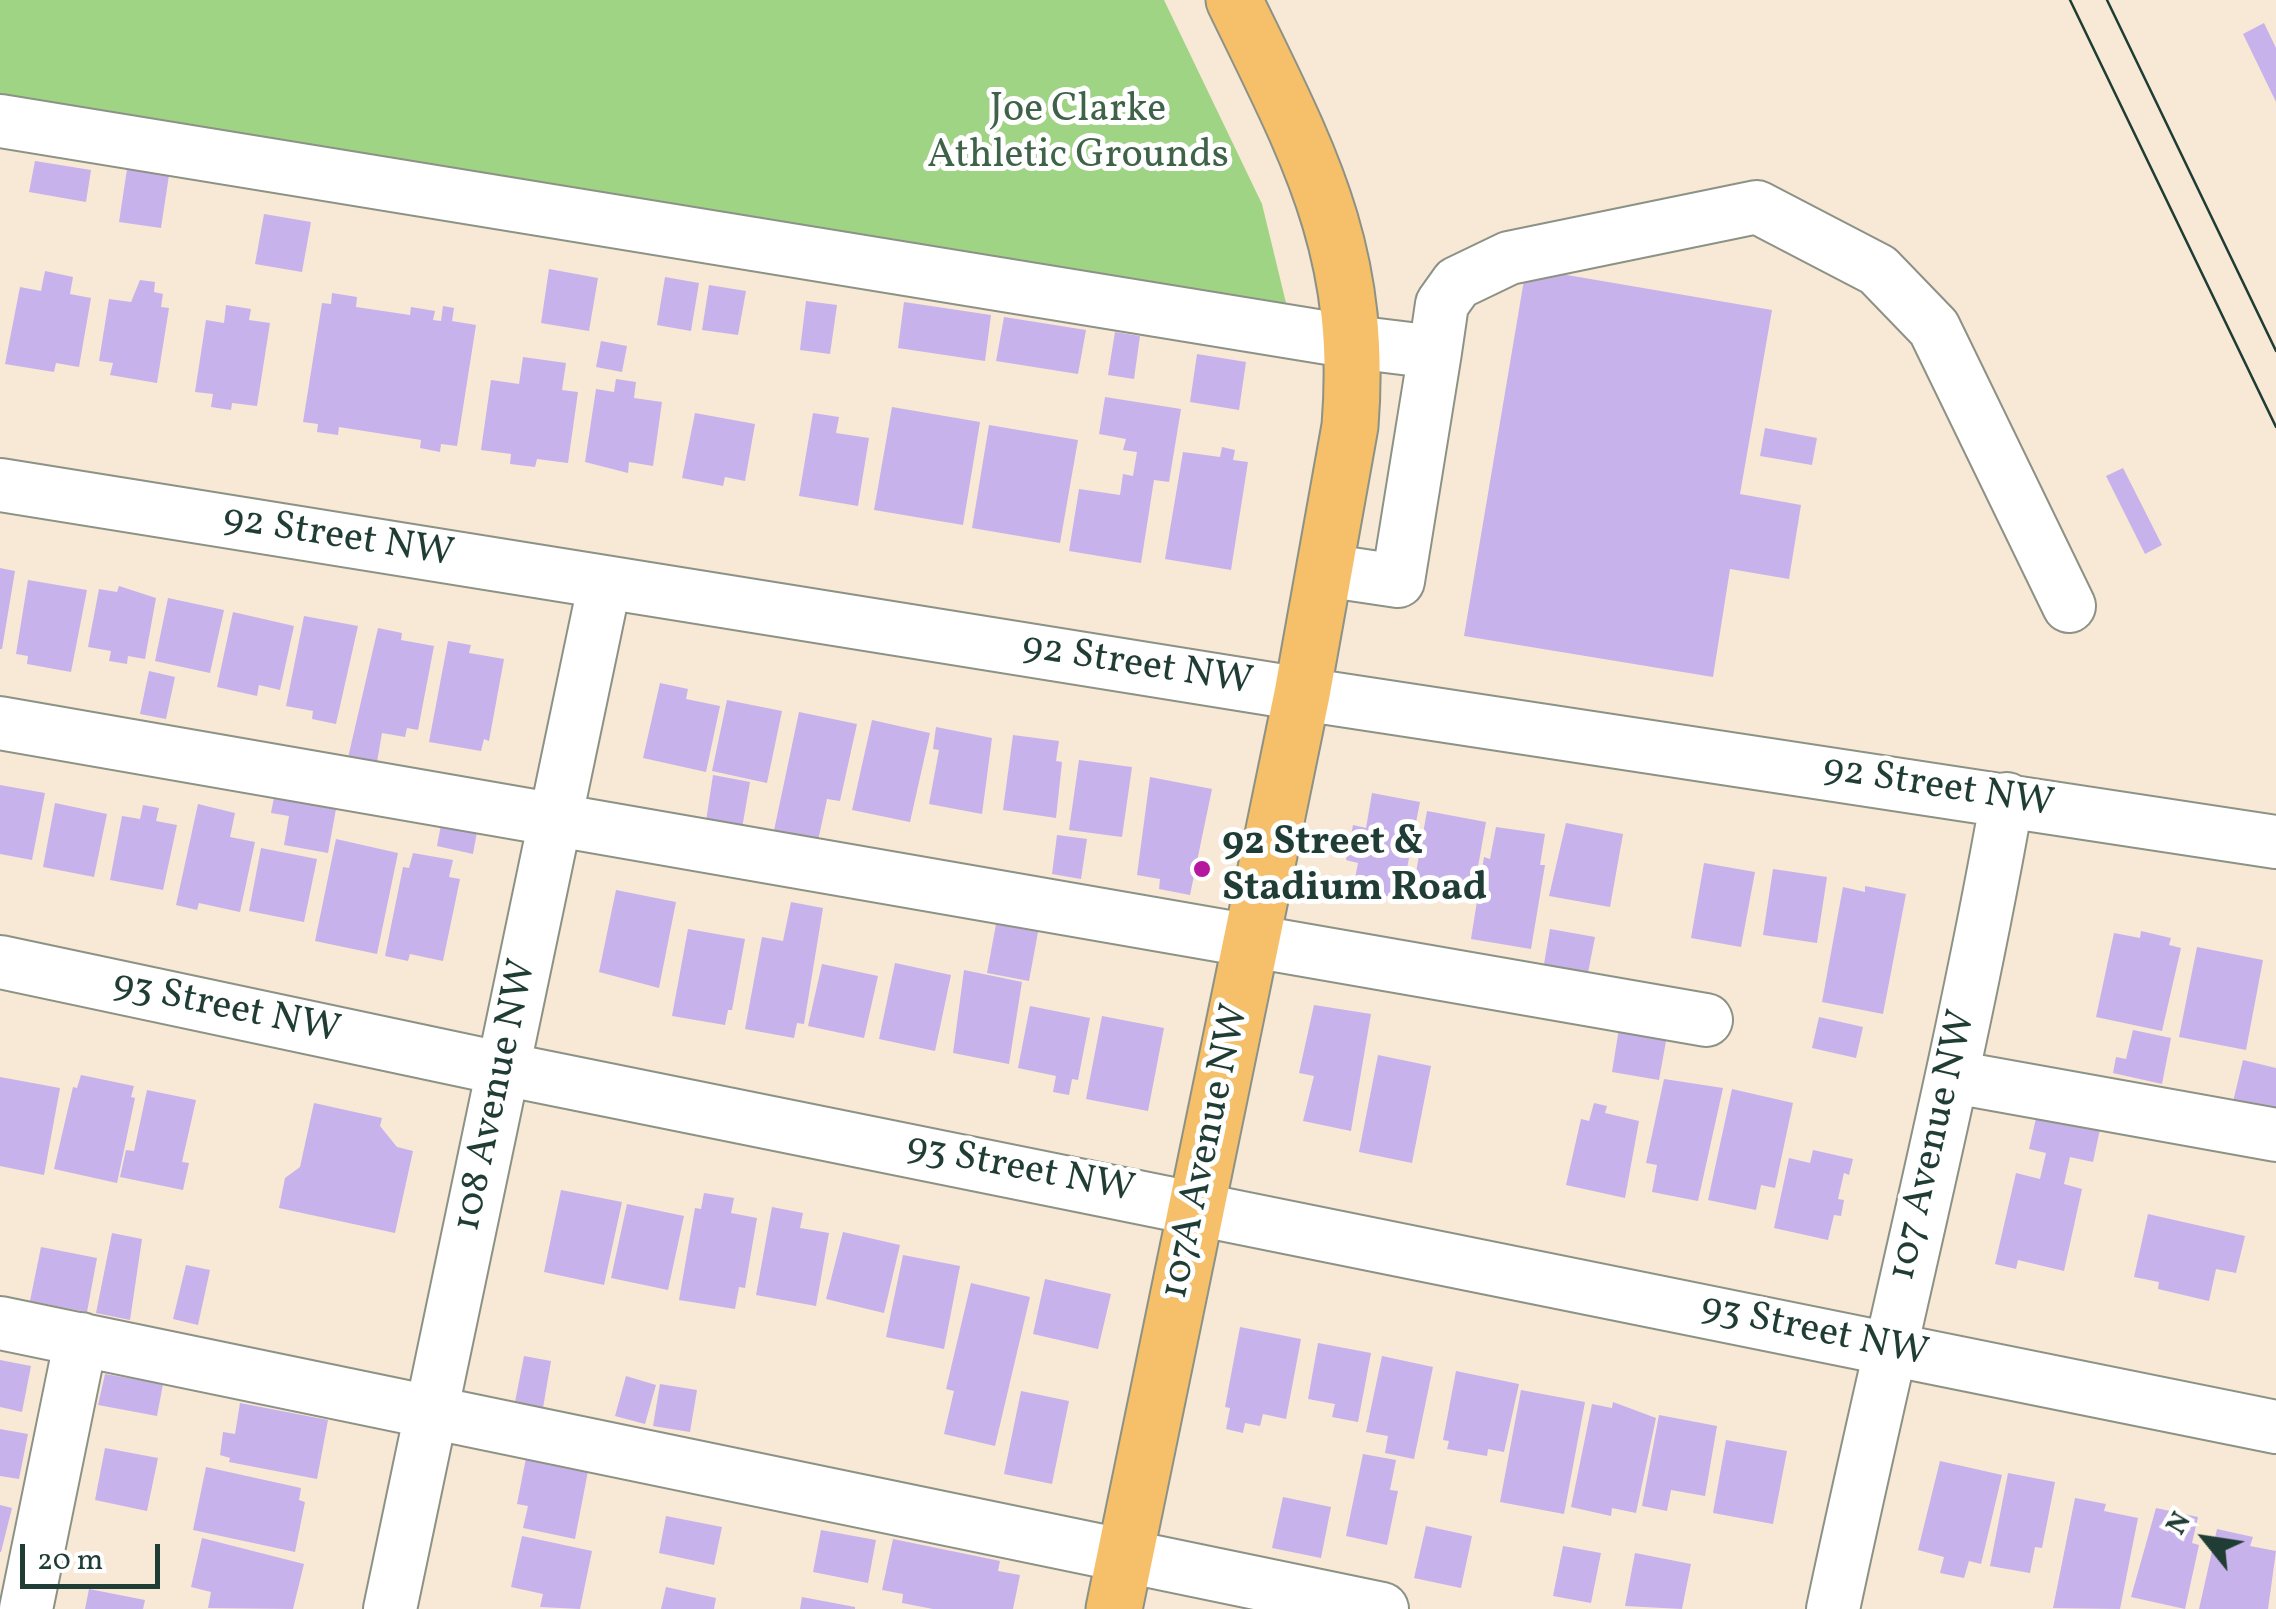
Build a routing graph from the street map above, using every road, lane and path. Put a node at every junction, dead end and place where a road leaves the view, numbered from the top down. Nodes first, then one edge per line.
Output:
1 (1234, 0) edge
2 (0, 121) edge
3 (1353, 342) junction
4 (1435, 352) junction
5 (0, 485) edge
6 (1324, 570) junction
7 (605, 582) junction
8 (2069, 606) dead end
9 (1302, 694) junction
10 (0, 723) edge
11 (2007, 799) junction
12 (557, 816) junction
13 (2276, 842) edge
14 (1250, 945) junction
15 (0, 962) edge
16 (1706, 1020) dead end
17 (504, 1069) junction
18 (1954, 1077) junction
19 (2276, 1135) edge
20 (1198, 1206) junction
21 (0, 1322) edge
22 (81, 1339) junction
23 (1888, 1348) junction
24 (432, 1411) junction
25 (2276, 1427) edge
26 (1119, 1583) edge
27 (26, 1609) edge
28 (390, 1609) edge
29 (1382, 1609) edge
30 (1833, 1609) edge

1 - 3 main road, 107A Avenue NW
2 - 3 street
3 - 4 street
3 - 6 main road, 107A Avenue NW
4 - 6 street
4 - 8 street
5 - 7 street, 92 Street NW
6 - 9 main road, 107A Avenue NW
7 - 9 street, 92 Street NW
7 - 12 street, 108 Avenue NW
9 - 11 street, 92 Street NW
9 - 14 main road, 107A Avenue NW
10 - 12 street
11 - 13 street, 92 Street NW
11 - 18 street, 107 Avenue NW
12 - 14 street
12 - 17 street, 108 Avenue NW
14 - 16 street
14 - 20 main road, 107A Avenue NW
15 - 17 street, 93 Street NW
17 - 20 street, 93 Street NW
17 - 24 street, 108 Avenue NW
18 - 19 street
18 - 23 street, 107 Avenue NW
20 - 23 street, 93 Street NW
20 - 26 main road, 107A Avenue NW
21 - 22 street
22 - 24 street
22 - 27 street
23 - 25 street, 93 Street NW
23 - 30 street, 107 Avenue NW
24 - 26 street
24 - 28 street, 108 Avenue NW
26 - 29 street

